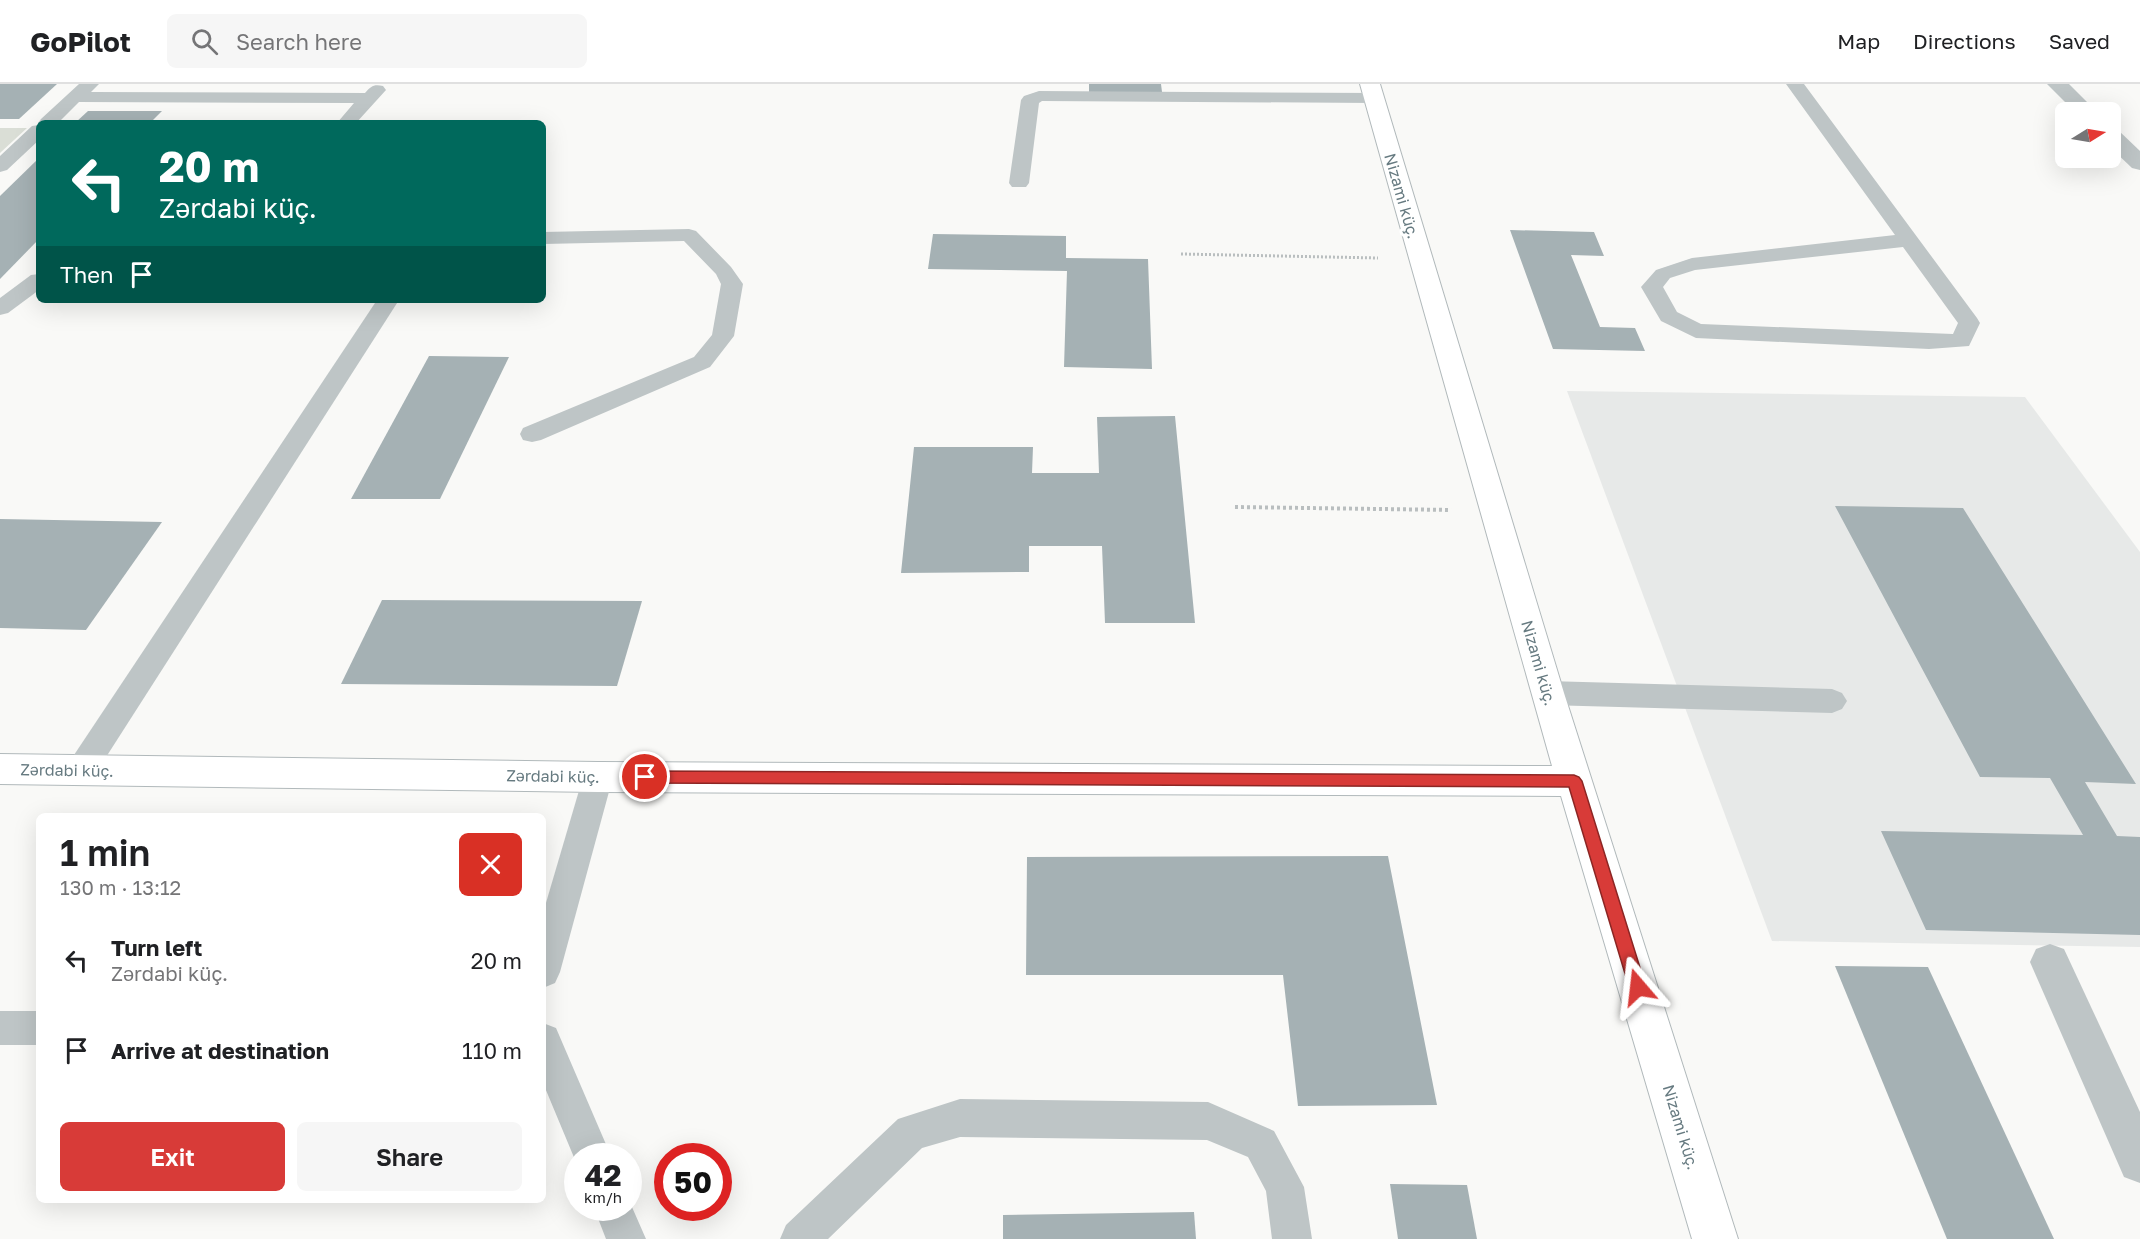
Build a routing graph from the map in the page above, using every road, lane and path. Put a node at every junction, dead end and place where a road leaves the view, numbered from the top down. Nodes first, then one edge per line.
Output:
1 (90, 84) edge
2 (1795, 84) edge
3 (2057, 84) edge
4 (377, 91) edge
5 (1372, 91) edge
6 (75, 97) junction
7 (2076, 102) edge
8 (50, 120) edge
9 (349, 120) edge
10 (36, 133) edge
11 (2121, 145) edge
12 (2140, 163) edge
13 (0, 166) edge
14 (1018, 183) dead end
15 (546, 237) edge
16 (1909, 240) junction
17 (1181, 254) dead end
18 (1421, 258) junction
19 (36, 281) edge
20 (386, 303) edge
21 (0, 308) edge
22 (532, 434) dead end
23 (1235, 507) dead end
24 (1494, 511) junction
25 (1547, 693) junction
26 (1832, 701) dead end
27 (0, 769) edge
28 (81, 770) junction
29 (598, 777) junction
30 (1574, 781) junction
31 (546, 961) edge
32 (2050, 962) dead end
33 (0, 1028) edge
34 (36, 1028) edge
35 (546, 1047) edge
36 (587, 1143) edge
37 (2140, 1161) edge
38 (618, 1221) edge
39 (626, 1239) edge
40 (800, 1239) edge
41 (1292, 1239) edge
42 (1715, 1239) edge

1 - 6 lane
2 - 16 lane
3 - 7 street
4 - 6 lane
4 - 9 lane
5 - 14 lane
5 - 18 main road, Nizami küç.
6 - 8 lane
10 - 13 lane
11 - 12 street
15 - 22 lane
16 - 16 lane
17 - 18 path
18 - 24 main road, Nizami küç.
19 - 21 lane
20 - 28 lane
23 - 24 path
24 - 25 main road, Nizami küç.
25 - 26 lane
25 - 30 main road, Nizami küç.
27 - 28 main road, Zərdabi küç.
28 - 29 main road, Zərdabi küç.
29 - 30 main road, Zərdabi küç.
29 - 31 lane
30 - 42 main road, Nizami küç.
32 - 37 street
33 - 34 lane
35 - 36 lane
38 - 39 lane
40 - 41 lane

